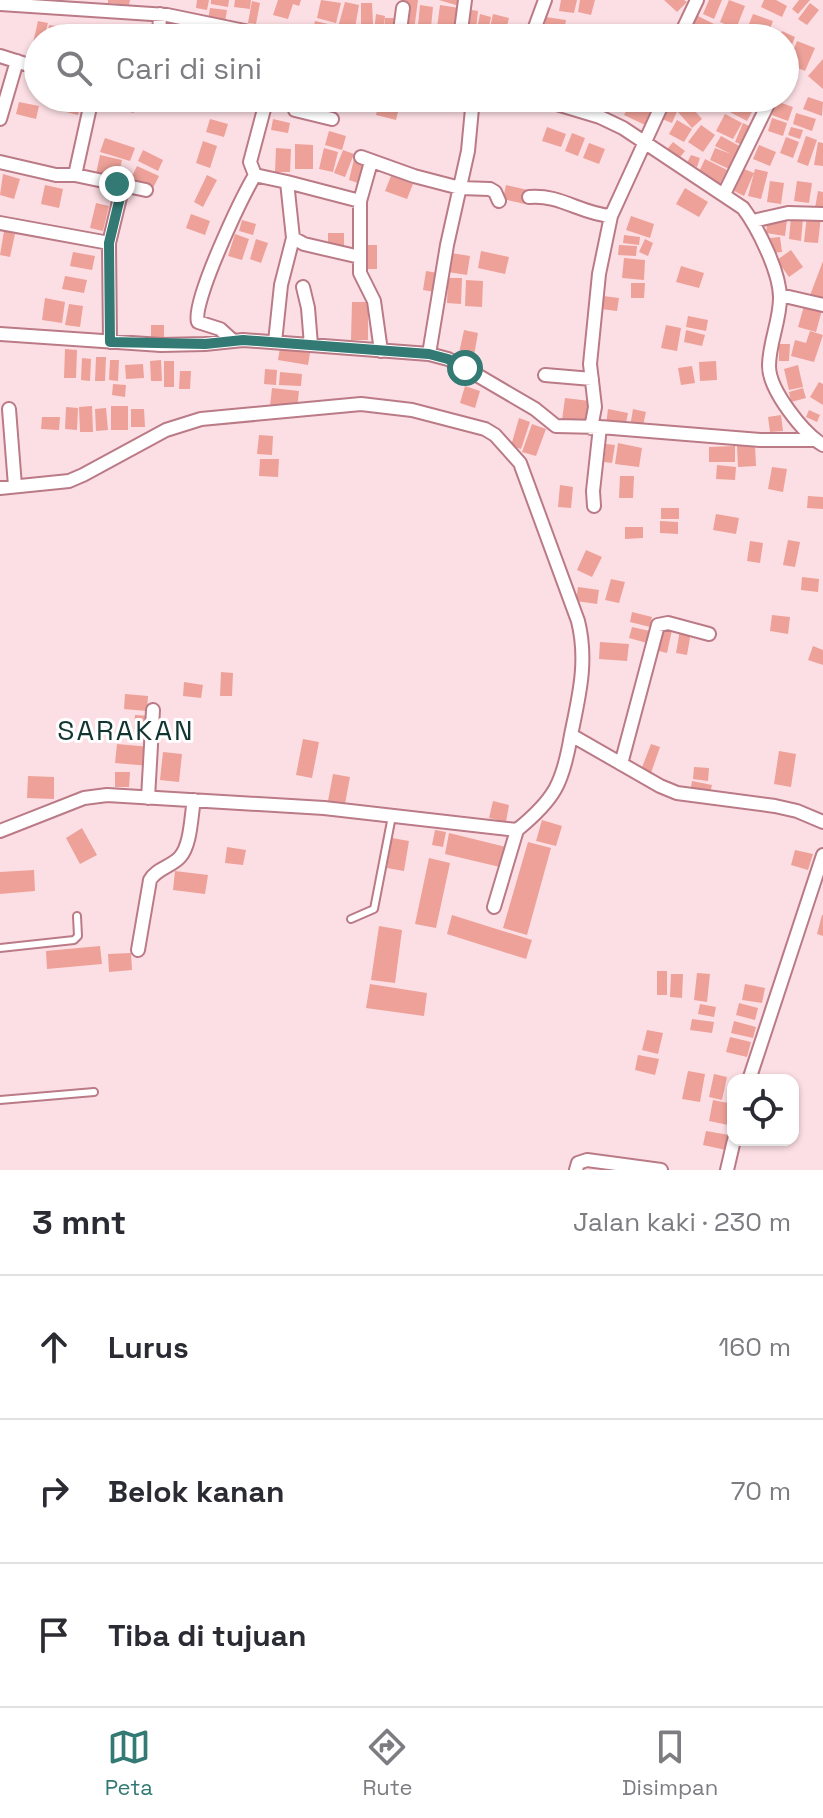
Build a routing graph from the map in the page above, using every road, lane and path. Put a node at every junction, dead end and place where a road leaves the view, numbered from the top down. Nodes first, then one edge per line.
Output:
1 (169, 0) edge
2 (465, 0) edge
3 (545, 0) edge
4 (697, 0) edge
5 (0, 4) edge
6 (132, 6) edge
7 (403, 8) dead end
8 (164, 14) junction
9 (162, 24) edge
10 (212, 24) edge
11 (401, 24) edge
12 (462, 24) edge
13 (536, 24) edge
14 (686, 24) edge
15 (0, 56) edge
16 (17, 61) junction
17 (24, 63) edge
18 (89, 112) edge
19 (263, 112) edge
20 (303, 112) edge
21 (472, 112) edge
22 (583, 112) edge
23 (658, 112) edge
24 (764, 112) edge
25 (0, 119) edge
26 (332, 119) dead end
27 (644, 140) junction
28 (0, 162) edge
29 (75, 175) junction
30 (255, 175) junction
31 (287, 182) junction
32 (123, 185) junction
33 (460, 188) junction
34 (146, 190) dead end
35 (724, 194) junction
36 (529, 197) dead end
37 (360, 201) junction
38 (499, 201) dead end
39 (823, 214) edge
40 (611, 216) junction
41 (753, 221) junction
42 (0, 223) edge
43 (293, 238) junction
44 (109, 243) junction
45 (360, 257) junction
46 (303, 287) dead end
47 (780, 295) junction
48 (823, 305) edge
49 (0, 334) edge
50 (232, 340) junction
51 (110, 342) junction
52 (275, 342) junction
53 (311, 345) junction
54 (381, 351) junction
55 (429, 354) junction
56 (545, 375) dead end
57 (592, 379) junction
58 (9, 409) dead end
59 (596, 428) junction
60 (820, 442) edge
61 (15, 486) junction
62 (0, 488) edge
63 (594, 506) dead end
64 (709, 634) dead end
65 (153, 710) dead end
66 (571, 735) junction
67 (621, 764) junction
68 (148, 798) junction
69 (194, 800) junction
70 (392, 816) junction
71 (823, 822) edge
72 (517, 830) junction
73 (0, 831) edge
74 (823, 855) edge
75 (494, 907) dead end
76 (77, 916) dead end
77 (351, 919) dead end
78 (0, 948) edge
79 (138, 950) dead end
80 (751, 1074) edge
81 (94, 1092) dead end
82 (0, 1100) edge
83 (733, 1146) edge
84 (576, 1170) edge
85 (661, 1170) edge
86 (727, 1170) edge

1 - 8 street
2 - 12 street
3 - 13 street
4 - 14 street
5 - 6 street
6 - 8 street
7 - 11 street
8 - 9 street
8 - 10 street
15 - 16 street
16 - 17 street
16 - 25 street
18 - 29 street
19 - 30 street
20 - 26 street
21 - 33 street
22 - 27 street
23 - 27 street
24 - 35 street
27 - 35 street
27 - 40 street
28 - 29 street
29 - 32 street
30 - 31 street
30 - 50 street
31 - 37 street
31 - 43 street
32 - 34 street
32 - 44 street
33 - 37 street
33 - 38 street
33 - 55 street
35 - 41 street
36 - 40 street
37 - 45 street
39 - 41 street
40 - 57 street
41 - 47 street
42 - 44 street
43 - 45 street
43 - 52 street
44 - 51 street
45 - 54 street
46 - 53 street
47 - 48 street
47 - 60 street
49 - 51 street
50 - 51 street
50 - 52 street
52 - 53 street
53 - 54 street
54 - 55 street
55 - 59 street
56 - 57 street
57 - 59 street
58 - 61 street
59 - 60 street
59 - 63 street
61 - 62 street
61 - 66 street
64 - 67 street
65 - 68 street
66 - 67 street
66 - 72 street
67 - 71 street
68 - 69 street
68 - 73 street
69 - 70 street
69 - 79 street
70 - 72 street
70 - 77 lane
72 - 75 street
74 - 80 street
76 - 78 lane
81 - 82 lane
83 - 86 street
84 - 85 street

